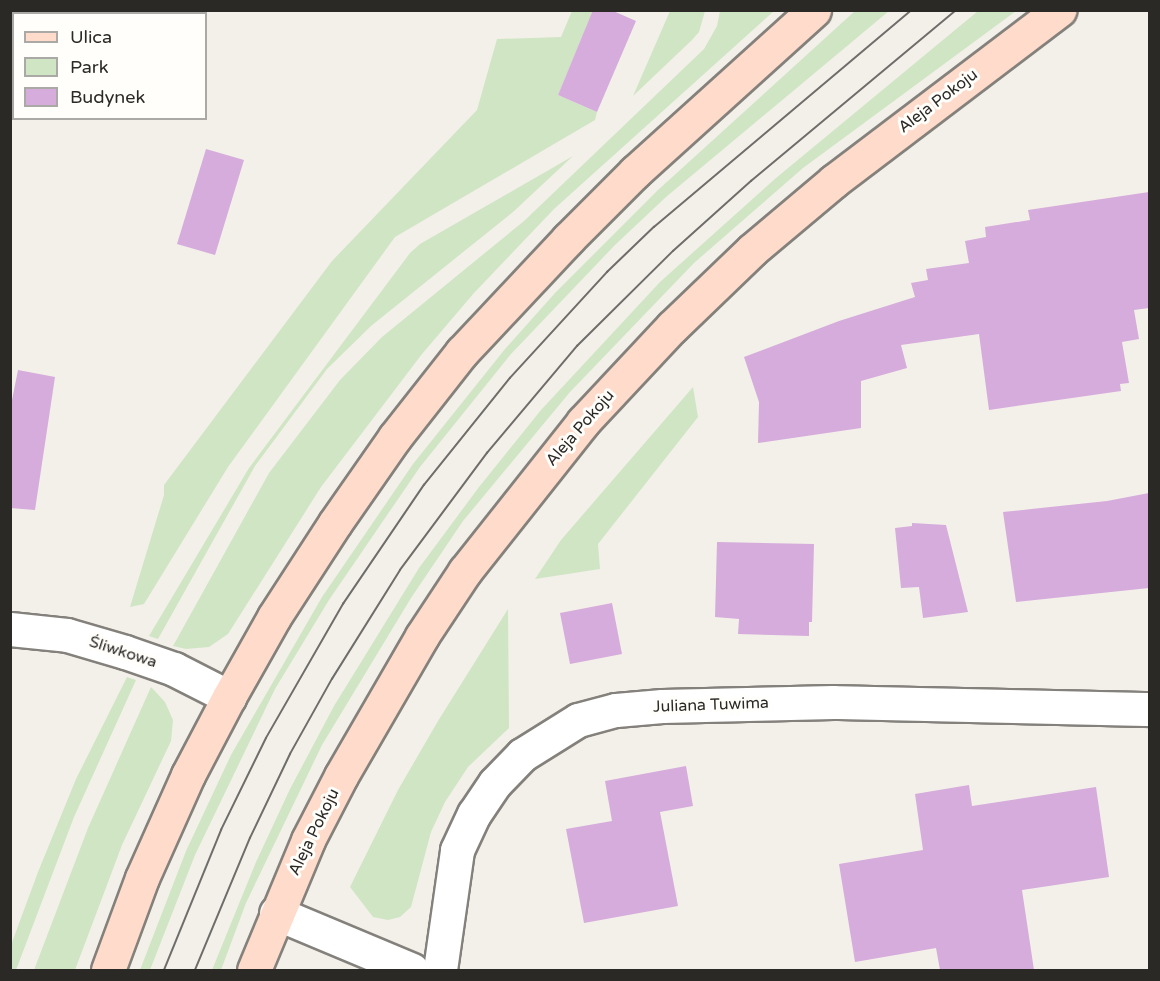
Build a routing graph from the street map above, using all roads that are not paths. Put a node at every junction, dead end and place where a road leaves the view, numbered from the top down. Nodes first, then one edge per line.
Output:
1 (814, 10) edge
2 (1059, 10) edge
3 (10, 629) edge
4 (228, 697) junction
5 (1149, 709) edge
6 (276, 913) junction
7 (108, 970) edge
8 (254, 970) edge
9 (412, 970) edge
10 (440, 970) edge

1 - 4 main road
2 - 6 main road, Aleja Pokoju
3 - 4 street, Śliwkowa
4 - 7 main road
5 - 10 street, Juliana Tuwima
6 - 8 main road, Aleja Pokoju
6 - 9 street

